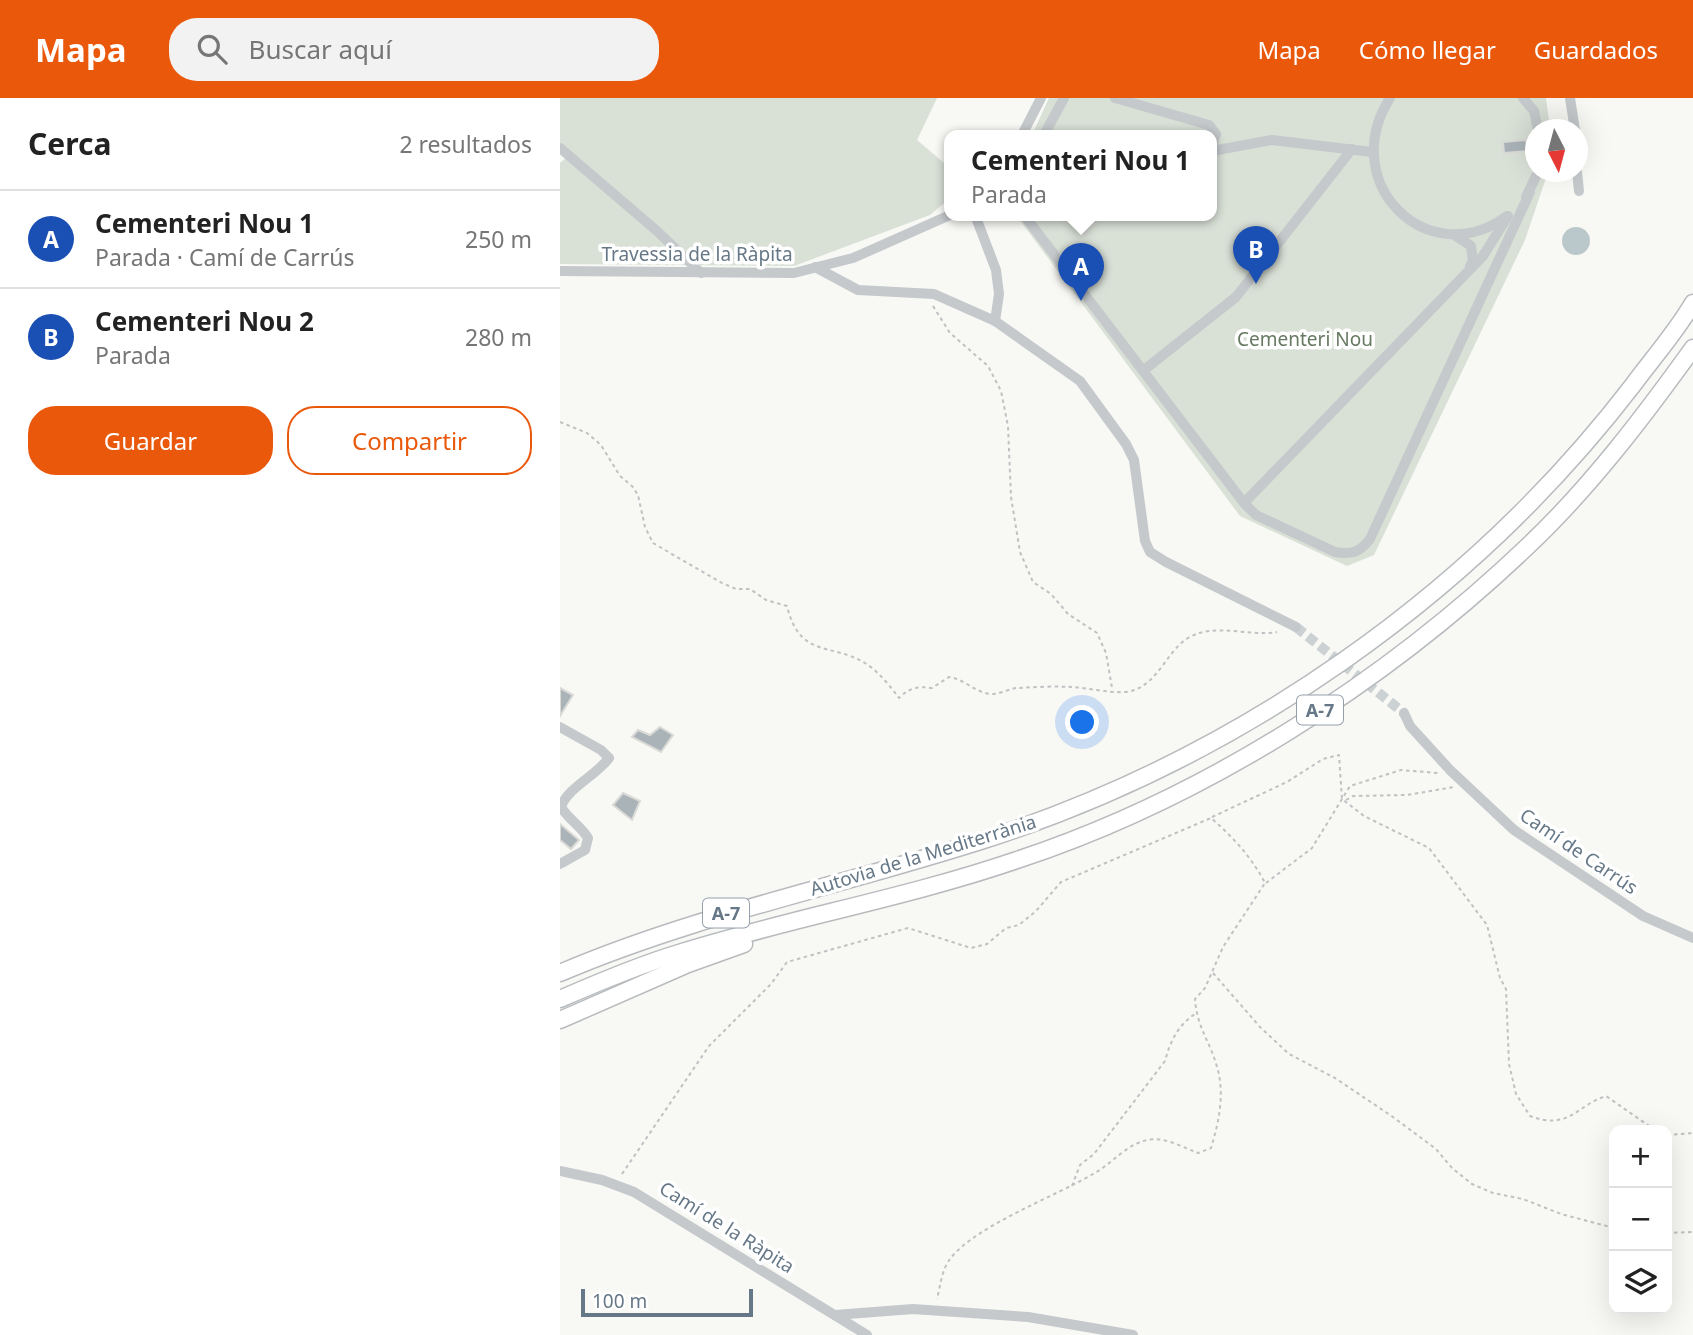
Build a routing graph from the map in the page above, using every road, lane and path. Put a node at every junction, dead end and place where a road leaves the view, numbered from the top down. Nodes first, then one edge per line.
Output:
1 (1041, 98) edge
2 (1064, 98) edge
3 (1115, 98) edge
4 (1390, 98) edge
5 (1523, 98) edge
6 (1532, 98) edge
7 (1570, 98) edge
8 (1534, 111) junction
9 (1536, 119) edge
10 (1573, 119) edge
11 (1025, 130) edge
12 (1047, 130) edge
13 (1213, 130) edge
14 (560, 148) edge
15 (1352, 149) junction
16 (1217, 150) edge
17 (1372, 152) junction
18 (1534, 182) edge
19 (1578, 182) edge
20 (1579, 191) dead end
21 (1530, 192) junction
22 (1508, 216) junction
23 (944, 218) edge
24 (977, 221) edge
25 (1029, 221) edge
26 (1451, 234) junction
27 (815, 268) junction
28 (560, 271) edge
29 (701, 273) junction
30 (1460, 279) junction
31 (925, 294) junction
32 (1693, 303) edge
33 (995, 321) junction
34 (1693, 348) edge
35 (1144, 370) junction
36 (560, 422) edge
37 (1244, 503) junction
38 (1296, 626) joint
39 (1113, 689) junction
40 (1404, 713) tunnel mouth
41 (560, 727) edge
42 (1450, 771) junction
43 (1464, 784) junction
44 (1344, 800) junction
45 (1211, 818) junction
46 (560, 864) edge
47 (1265, 883) junction
48 (839, 912) junction
49 (1693, 938) edge
50 (1212, 972) junction
51 (560, 973) edge
52 (560, 999) edge
53 (1196, 1013) junction
54 (560, 1020) edge
55 (1648, 1125) edge
56 (1693, 1133) edge
57 (1672, 1135) edge
58 (560, 1171) edge
59 (613, 1184) junction
60 (1071, 1187) junction
61 (1609, 1227) edge
62 (1693, 1232) edge
63 (1672, 1233) edge
64 (935, 1311) junction
65 (835, 1315) junction
66 (867, 1335) edge
67 (1133, 1335) edge

1 - 11 street
2 - 12 street
3 - 13 street
4 - 17 street
5 - 8 street
6 - 8 street
7 - 10 street
8 - 9 street
14 - 29 street
15 - 16 street
15 - 17 street
15 - 35 street
17 - 26 street
18 - 21 street
19 - 20 street
21 - 22 street
21 - 37 street
22 - 26 street
22 - 30 street
23 - 27 street, Travessia de la Ràpita
24 - 33 street
25 - 35 street
26 - 30 street
27 - 29 street, Travessia de la Ràpita
27 - 31 street
28 - 29 street, Travessia de la Ràpita
30 - 37 street
31 - 33 street
31 - 39 path
32 - 51 highway, Autovia de la Mediterrània / A-7
33 - 38 street
34 - 48 highway, Autovia de la Mediterrània / A-7
35 - 37 street
36 - 39 path
38 - 39 path
40 - 42 street, Camí de Carrús
41 - 46 street
42 - 43 street, Camí de Carrús
42 - 44 path
43 - 44 path
43 - 49 street, Camí de Carrús
44 - 45 path
44 - 47 path
44 - 55 path
45 - 47 path
45 - 59 path
47 - 50 path
48 - 52 highway, Autovia de la Mediterrània / A-7
48 - 54 highway
50 - 53 path
50 - 61 path
53 - 60 path
53 - 60 path
56 - 57 path
58 - 59 street, Camí de la Ràpita
59 - 65 street, Camí de la Ràpita
60 - 64 path
62 - 63 path
64 - 65 street
64 - 67 street
65 - 66 street, Camí de la Ràpita

